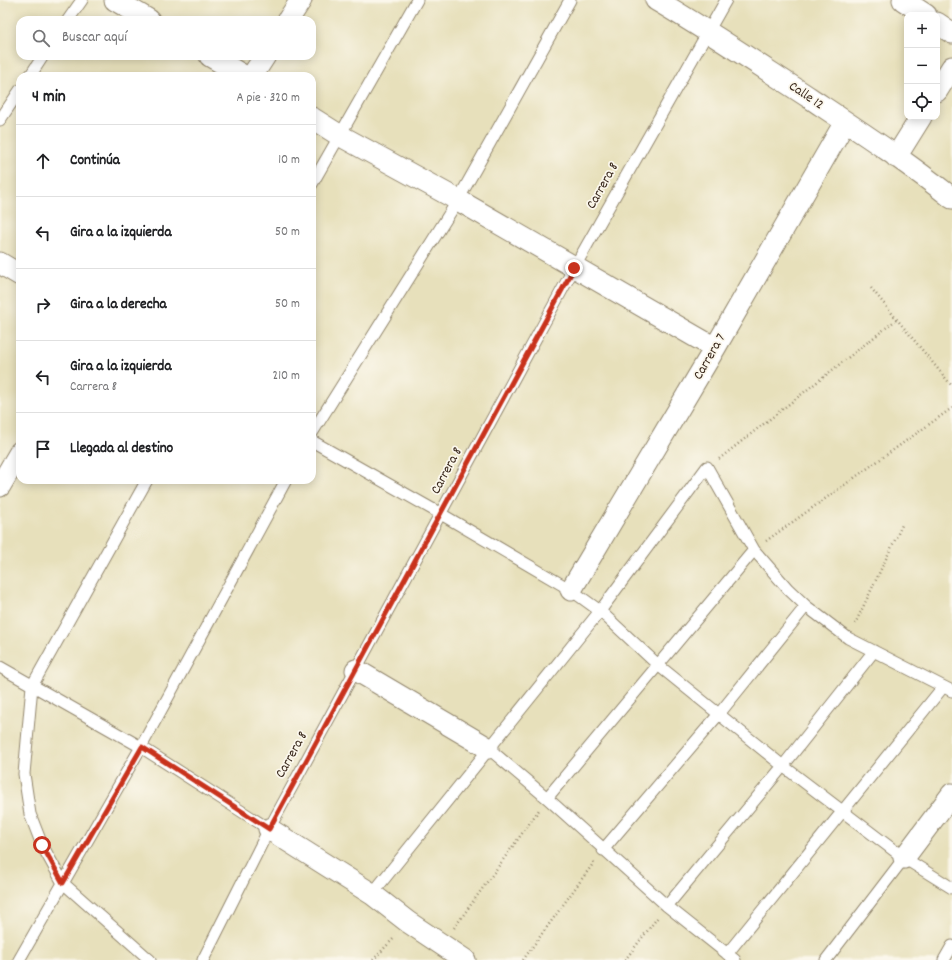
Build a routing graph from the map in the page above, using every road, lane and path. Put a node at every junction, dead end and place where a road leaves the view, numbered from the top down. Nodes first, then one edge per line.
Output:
1 (82, 0) edge
2 (116, 0) edge
3 (301, 0) edge
4 (418, 0) edge
5 (570, 0) edge
6 (656, 0) edge
7 (726, 0) edge
8 (903, 0) edge
9 (921, 12) edge
10 (71, 16) edge
11 (142, 16) edge
12 (291, 16) edge
13 (940, 25) edge
14 (708, 30) junction
15 (952, 33) edge
16 (40, 60) edge
17 (217, 60) edge
18 (262, 60) edge
19 (952, 68) edge
20 (33, 72) edge
21 (237, 72) edge
22 (254, 72) edge
23 (940, 86) edge
24 (16, 96) edge
25 (0, 120) edge
26 (919, 120) edge
27 (316, 121) edge
28 (845, 122) junction
29 (339, 135) junction
30 (896, 157) junction
31 (316, 177) edge
32 (952, 198) edge
33 (458, 200) junction
34 (0, 263) edge
35 (574, 268) junction
36 (16, 273) edge
37 (871, 288) dead end
38 (896, 320) junction
39 (715, 348) junction
40 (952, 386) edge
41 (952, 408) edge
42 (316, 426) edge
43 (316, 443) edge
44 (16, 459) edge
45 (707, 467) junction
46 (145, 484) edge
47 (284, 484) edge
48 (0, 486) edge
49 (441, 514) junction
50 (903, 523) dead end
51 (754, 550) junction
52 (571, 590) junction
53 (806, 606) junction
54 (600, 611) junction
55 (848, 638) junction
56 (874, 651) junction
57 (658, 665) junction
58 (0, 668) edge
59 (356, 670) junction
60 (32, 686) junction
61 (947, 689) edge
62 (720, 714) junction
63 (142, 747) junction
64 (488, 748) junction
65 (784, 766) junction
66 (952, 794) edge
67 (547, 798) junction
68 (844, 811) junction
69 (269, 829) junction
70 (603, 850) junction
71 (904, 858) junction
72 (63, 883) junction
73 (952, 888) edge
74 (372, 894) junction
75 (667, 906) junction
76 (408, 922) junction
77 (442, 945) junction
78 (952, 946) edge
79 (731, 957) edge
80 (19, 960) edge
81 (150, 960) edge
82 (203, 960) edge
83 (373, 960) edge
84 (465, 960) edge
85 (524, 960) edge
86 (625, 960) edge
87 (826, 960) edge
88 (944, 960) edge

1 - 10 lane
2 - 11 street
3 - 12 street
4 - 29 lane
5 - 33 lane
6 - 14 street, Calle 12
7 - 14 lane, Carrera 8
8 - 9 street
13 - 15 street
14 - 28 street, Calle 12
14 - 35 lane, Carrera 8
16 - 20 lane
17 - 21 street
18 - 22 street
19 - 23 street
24 - 25 lane
26 - 30 street
27 - 29 street
28 - 30 street, Calle 12
28 - 39 street, Carrera 7
29 - 31 lane
29 - 33 street
30 - 32 street, Calle 12
33 - 35 street
33 - 42 lane
34 - 36 street
35 - 39 street
35 - 49 lane, Carrera 8
37 - 38 path
38 - 40 path
38 - 45 path
39 - 52 street, Carrera 7
41 - 51 path
43 - 49 lane
44 - 48 street
45 - 51 lane
45 - 54 lane
46 - 60 lane
47 - 63 lane
49 - 52 lane
49 - 59 lane, Carrera 8
50 - 55 path
51 - 53 lane
51 - 57 lane
52 - 54 lane
53 - 55 lane
53 - 62 lane
54 - 57 lane
54 - 64 lane
55 - 56 lane
56 - 61 lane
56 - 65 lane
57 - 62 lane
57 - 67 lane
58 - 60 lane
59 - 64 street
59 - 69 lane, Carrera 8
60 - 63 lane
60 - 72 lane
61 - 68 lane
62 - 65 lane
62 - 70 lane
63 - 69 lane
63 - 72 lane
64 - 67 lane
64 - 74 lane
65 - 68 lane
65 - 75 lane
66 - 71 street
67 - 70 lane
67 - 77 path
68 - 71 lane
68 - 79 lane
69 - 74 street
69 - 82 lane, Carrera 8
70 - 75 lane
70 - 85 path
71 - 73 lane
71 - 87 lane
72 - 80 lane
72 - 81 lane
74 - 76 street
75 - 79 lane
75 - 86 path
76 - 77 street
76 - 83 path
77 - 84 street
78 - 88 lane

